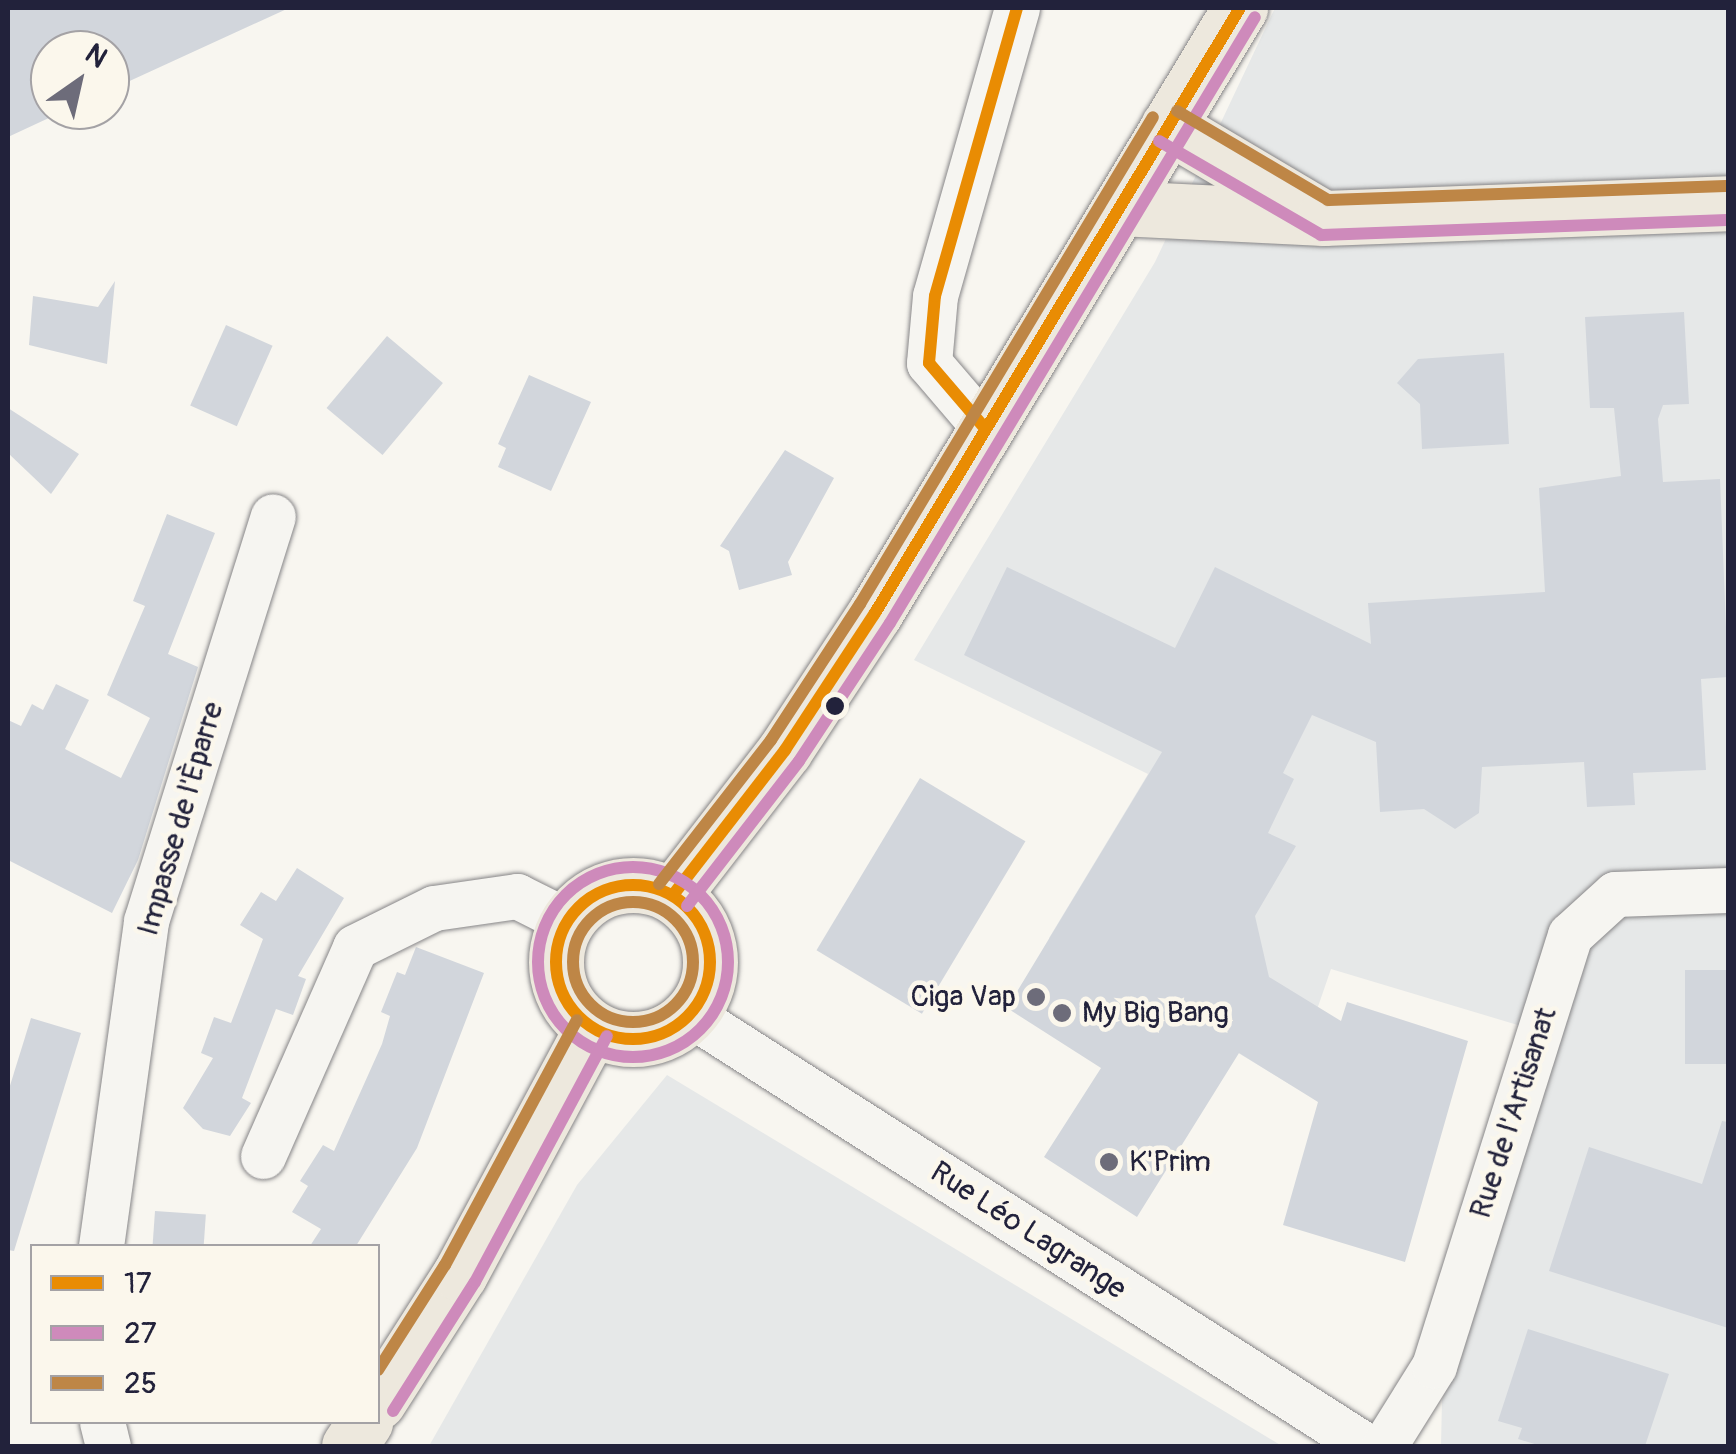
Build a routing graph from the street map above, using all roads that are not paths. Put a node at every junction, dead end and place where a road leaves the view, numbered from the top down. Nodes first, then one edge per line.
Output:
1 (1017, 8) edge
2 (1240, 8) edge
3 (1168, 126) junction
4 (1728, 202) edge
5 (1119, 208) junction
6 (1324, 218) junction
7 (983, 426) junction
8 (272, 516) dead end
9 (1728, 890) edge
10 (673, 896) junction
11 (566, 921) junction
12 (691, 1014) junction
13 (592, 1028) junction
14 (263, 1156) dead end
15 (100, 1244) edge
16 (380, 1399) edge
17 (364, 1424) edge
18 (349, 1446) edge
19 (1366, 1446) edge
20 (1384, 1446) edge

1 - 7 street
2 - 3 main road
3 - 5 main road
3 - 6 main road
4 - 6 main road
5 - 6 main road
5 - 7 main road
7 - 10 main road
8 - 15 street, Impasse de l'Èparre
9 - 20 street, Rue de l'Artisanat
10 - 11 main road
10 - 12 main road
11 - 13 main road
11 - 14 street
12 - 13 main road
12 - 19 street, Rue Léo Lagrange
13 - 16 main road
17 - 18 main road

